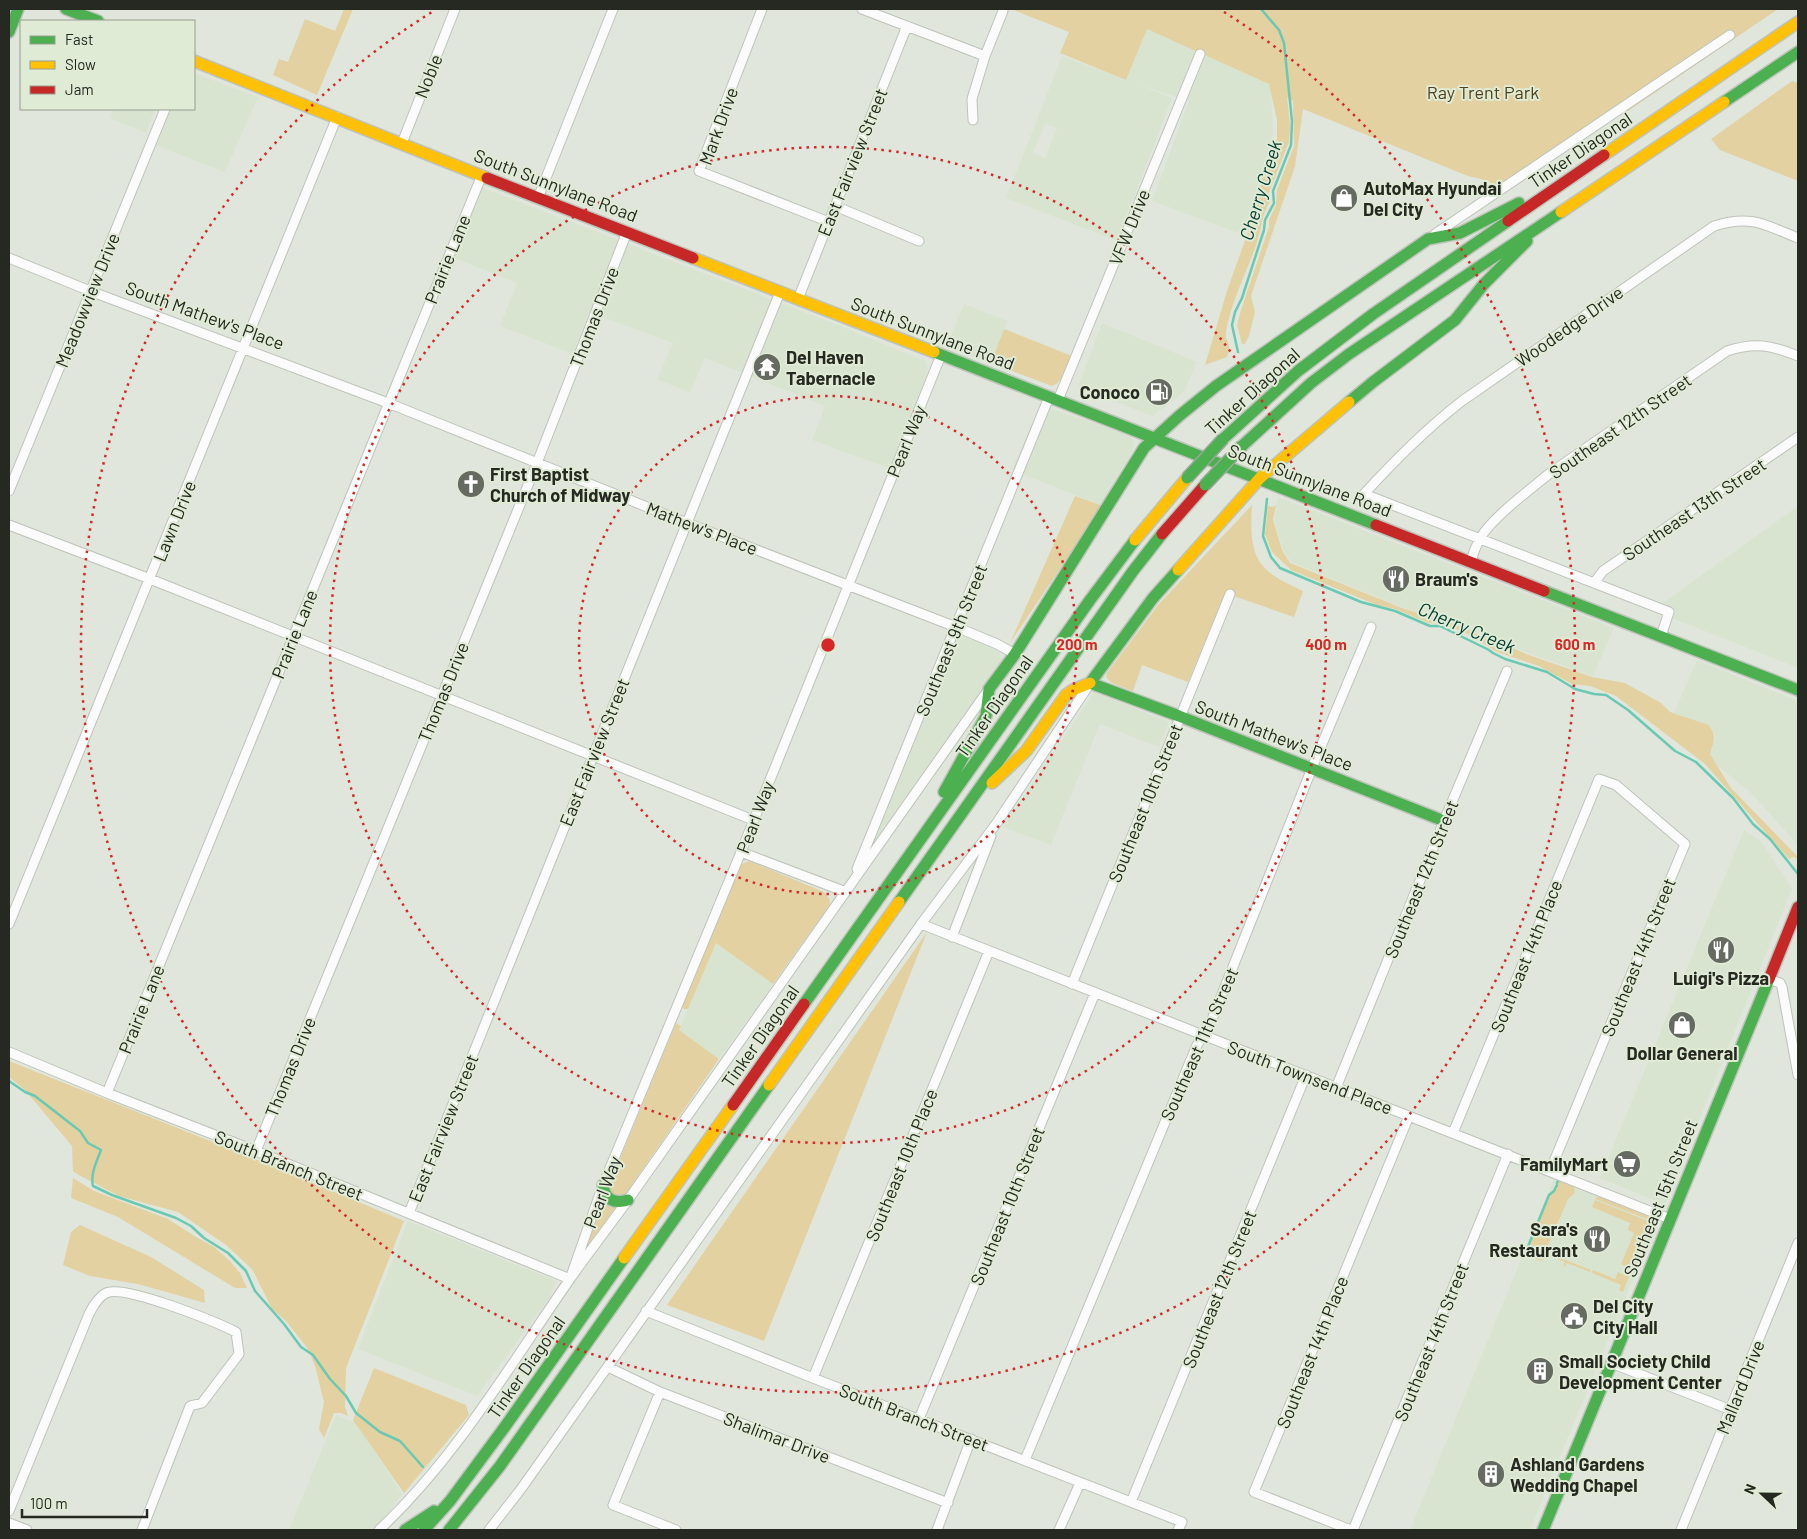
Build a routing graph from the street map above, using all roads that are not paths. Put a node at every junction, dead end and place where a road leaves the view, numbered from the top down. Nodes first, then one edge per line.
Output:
1 (18, 9) edge
2 (66, 9) edge
3 (455, 9) edge
4 (613, 9) edge
5 (762, 9) edge
6 (862, 9) edge
7 (1003, 11) dead end
8 (95, 20) edge
9 (1798, 22) edge
10 (907, 26) junction
11 (9, 32) edge
12 (1730, 36) dead end
13 (1798, 52) edge
14 (1200, 54) dead end
15 (985, 56) junction
16 (195, 61) edge
17 (165, 110) edge
18 (337, 117) junction
19 (973, 120) dead end
20 (402, 143) junction
21 (482, 175) junction
22 (1574, 175) junction
23 (538, 198) junction
24 (835, 206) junction
25 (1551, 217) junction
26 (828, 222) junction
27 (627, 232) junction
28 (1798, 238) edge
29 (1428, 239) junction
30 (919, 241) dead end
31 (9, 258) edge
32 (90, 291) junction
33 (780, 292) junction
34 (798, 299) junction
35 (244, 348) junction
36 (941, 355) junction
37 (1798, 356) edge
38 (1054, 399) junction
39 (388, 403) junction
40 (1798, 437) edge
41 (1154, 438) junction
42 (537, 463) junction
43 (1260, 478) junction
44 (9, 491) edge
45 (1364, 494) joint
46 (687, 523) junction
47 (9, 525) edge
48 (1480, 539) junction
49 (1470, 561) junction
50 (150, 579) junction
51 (1594, 583) junction
52 (848, 586) junction
53 (1230, 594) dead end
54 (956, 627) junction
55 (1371, 627) dead end
56 (294, 636) junction
57 (1661, 636) junction
58 (1015, 654) junction
59 (1507, 671) dead end
60 (1090, 683) junction
61 (989, 689) junction
62 (1798, 690) edge
63 (442, 694) junction
64 (1179, 716) junction
65 (592, 756) junction
66 (1312, 768) junction
67 (1598, 779) joint
68 (967, 806) junction
69 (753, 820) junction
70 (1444, 821) junction
71 (996, 824) junction
72 (741, 852) junction
73 (910, 855) junction
74 (852, 883) junction
75 (846, 892) junction
76 (1798, 907) edge
77 (11, 912) edge
78 (9, 924) edge
79 (921, 924) junction
80 (952, 937) junction
81 (989, 951) junction
82 (1768, 979) junction
83 (1072, 984) junction
84 (1095, 993) junction
85 (1203, 1035) junction
86 (9, 1052) edge
87 (1798, 1075) edge
88 (1306, 1076) junction
89 (1336, 1088) junction
90 (107, 1093) junction
91 (1409, 1116) junction
92 (1453, 1133) junction
93 (256, 1151) junction
94 (1508, 1154) junction
95 (1550, 1171) junction
96 (603, 1185) junction
97 (628, 1200) junction
98 (409, 1213) junction
99 (1670, 1219) junction
100 (1798, 1243) edge
101 (570, 1279) junction
102 (646, 1311) junction
103 (1611, 1363) junction
104 (608, 1367) junction
105 (813, 1378) junction
106 (660, 1392) junction
107 (1730, 1410) junction
108 (919, 1419) junction
109 (971, 1439) junction
110 (1026, 1460) junction
111 (1080, 1483) junction
112 (450, 1501) junction
113 (1131, 1502) junction
114 (948, 1503) junction
115 (9, 1511) edge
116 (9, 1523) edge
117 (1180, 1526) edge
118 (28, 1530) edge
119 (142, 1530) edge
120 (379, 1530) edge
121 (405, 1530) edge
122 (424, 1530) edge
123 (450, 1530) edge
124 (490, 1530) edge
125 (676, 1530) edge
126 (937, 1530) edge
127 (1059, 1530) edge
128 (1352, 1530) edge
129 (1543, 1530) edge
130 (1681, 1530) edge

1 - 11 main road
2 - 8 main road
3 - 20 street, Noble
4 - 23 street
5 - 26 street, Mark Drive
6 - 10 street
7 - 15 street
9 - 22 main road, Tinker Diagonal
10 - 15 street
10 - 24 street, East Fairview Street
12 - 29 street, Tinker Diagonal
13 - 25 main road, Tinker Diagonal
14 - 38 street, VFW Drive
15 - 19 street
16 - 18 main road, South Sunnylane Road
17 - 32 street, Meadowview Drive
18 - 20 main road, South Sunnylane Road
18 - 35 street, Lawn Drive
20 - 21 main road, South Sunnylane Road
21 - 23 main road, South Sunnylane Road
21 - 39 street, Prairie Lane
22 - 29 main road
22 - 73 main road, Tinker Diagonal, bridge
23 - 27 main road, South Sunnylane Road
24 - 26 street, East Fairview Street
24 - 30 street
25 - 43 main road
25 - 68 main road, Tinker Diagonal, bridge
26 - 34 street, East Fairview Street
27 - 33 main road, South Sunnylane Road
27 - 42 street, Thomas Drive
28 - 45 street, Woodedge Drive
29 - 41 main road, Tinker Diagonal
31 - 32 street, South Mathew's Place
32 - 35 street, South Mathew's Place
32 - 44 street, Meadowview Drive
33 - 34 main road, South Sunnylane Road
33 - 46 street, East Fairview Street
34 - 36 main road, South Sunnylane Road
35 - 39 street, South Mathew's Place
35 - 50 street, Lawn Drive
36 - 38 main road, South Sunnylane Road
36 - 52 street, Pearl Way
37 - 48 street, Southeast 12th Street
38 - 41 main road, South Sunnylane Road
38 - 54 street, Southeast 9th Street
39 - 42 street, Mathew's Place
39 - 56 street, Prairie Lane
40 - 51 street, Southeast 13th Street
41 - 43 main road, South Sunnylane Road
41 - 58 main road, Tinker Diagonal
42 - 46 street, Mathew's Place
42 - 63 street, Thomas Drive
43 - 49 main road, South Sunnylane Road
43 - 60 main road
45 - 48 street, South Sunnylane Road
46 - 52 street, Mathew's Place
46 - 65 street, East Fairview Street
47 - 50 street
48 - 49 street, Southeast 12th Street
48 - 51 street, South Sunnylane Road
49 - 57 main road, South Sunnylane Road
50 - 56 street
50 - 77 street, Lawn Drive
51 - 57 street, South Sunnylane Road
52 - 54 street, Mathew's Place
52 - 69 street, Pearl Way
53 - 64 street, Southeast 10th Street
54 - 58 street, Mathew's Place
54 - 74 street, Southeast 9th Street
55 - 66 street, Southeast 11th Street
56 - 63 street
56 - 90 street, Prairie Lane
57 - 62 main road, South Sunnylane Road
58 - 61 main road, Tinker Diagonal
59 - 70 street, Southeast 12th Street
60 - 64 main road, South Mathew's Place
60 - 68 main road
60 - 71 street
61 - 73 main road
61 - 74 street, Tinker Diagonal
63 - 65 street
63 - 93 street, Thomas Drive
64 - 66 main road, South Mathew's Place
64 - 83 street, Southeast 10th Street
65 - 69 street
65 - 98 street, East Fairview Street
66 - 70 main road, South Mathew's Place
66 - 85 street, Southeast 11th Street
67 - 92 street, Southeast 14th Place
67 - 95 street, Southeast 14th Street
68 - 123 main road, Tinker Diagonal
69 - 72 street, Pearl Way
70 - 89 street, Southeast 12th Street
71 - 79 street
71 - 80 street
72 - 75 street
72 - 96 street, Pearl Way
73 - 112 main road, Tinker Diagonal
74 - 75 street, Tinker Diagonal
75 - 97 street, Tinker Diagonal
76 - 82 main road, Southeast 15th Street
77 - 78 street, Lawn Drive
79 - 80 street, South Townsend Place
79 - 102 street
80 - 81 street, South Townsend Place
81 - 83 street, South Townsend Place
81 - 105 street, Southeast 10th Place
82 - 87 street
82 - 99 main road, Southeast 15th Street
83 - 84 street, South Townsend Place
84 - 85 street, South Townsend Place
84 - 108 street, Southeast 10th Street
85 - 88 street, South Townsend Place
85 - 110 street, Southeast 11th Street
86 - 90 street, South Branch Street
88 - 89 street, South Townsend Place
88 - 113 street, Southeast 12th Street
89 - 91 street, South Townsend Place
90 - 93 street, South Branch Street
91 - 92 street, South Townsend Place
91 - 128 street, Southeast 14th Place
92 - 94 street, South Townsend Place
93 - 98 street, South Branch Street
94 - 95 street, South Townsend Place
94 - 128 street, Southeast 14th Street
95 - 99 street, South Townsend Place
96 - 97 main road
96 - 101 street, Pearl Way
97 - 101 street, Tinker Diagonal
98 - 101 street, South Branch Street
99 - 103 main road, Southeast 15th Street
100 - 107 street, Mallard Drive
101 - 120 street, Tinker Diagonal
102 - 104 street
102 - 105 street, South Branch Street
103 - 107 street
103 - 129 main road, Southeast 15th Street
104 - 106 street, Shalimar Drive
104 - 124 street
105 - 108 street, South Branch Street
106 - 114 street, Shalimar Drive
106 - 125 street
107 - 130 street, Mallard Drive
108 - 109 street, South Branch Street
109 - 110 street, South Branch Street
109 - 114 street
110 - 111 street, South Branch Street
111 - 113 street, South Branch Street
111 - 127 street
112 - 121 main road
112 - 122 main road, Tinker Diagonal
113 - 117 street, South Branch Street
114 - 126 street
115 - 119 street
116 - 118 street

